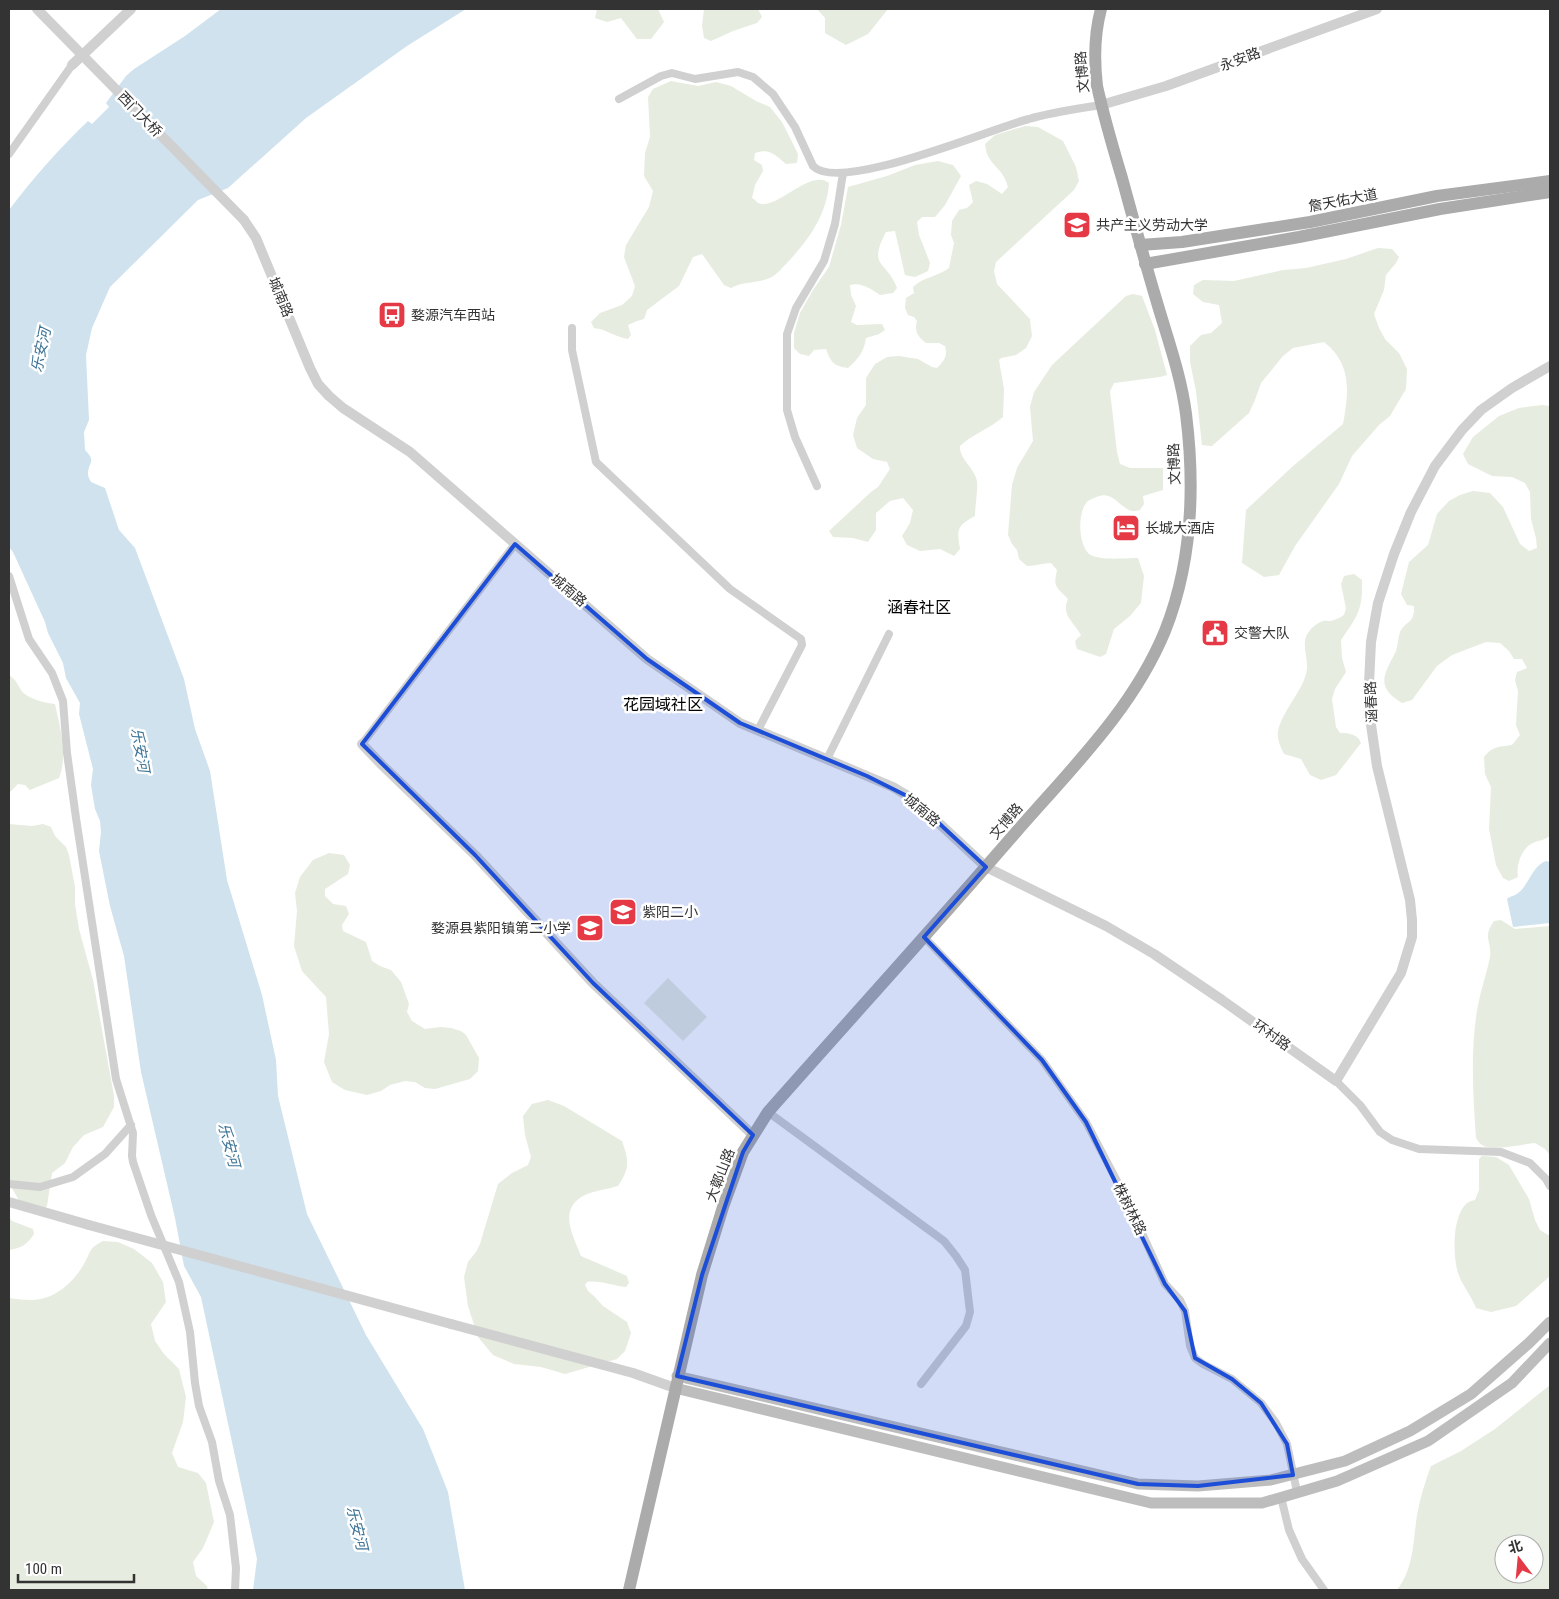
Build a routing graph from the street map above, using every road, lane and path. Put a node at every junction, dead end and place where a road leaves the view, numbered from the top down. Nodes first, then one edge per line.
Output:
1 (37, 9) edge
2 (131, 9) edge
3 (1101, 9) edge
4 (1377, 9) edge
5 (72, 65) joint
6 (619, 99) dead end
7 (1101, 105) junction
8 (9, 154) edge
9 (843, 173) junction
10 (1550, 181) edge
11 (1550, 192) edge
12 (244, 220) joint
13 (1140, 245) junction
14 (1145, 264) junction
15 (572, 328) dead end
16 (1550, 366) edge
17 (818, 486) dead end
18 (515, 544) junction
19 (9, 576) edge
20 (889, 634) dead end
21 (758, 730) junction
22 (362, 744) joint
23 (827, 759) junction
24 (986, 867) junction
25 (924, 937) junction
26 (1336, 1081) junction
27 (768, 1112) junction
28 (131, 1125) junction
29 (753, 1135) junction
30 (9, 1184) edge
31 (1550, 1186) edge
32 (9, 1202) edge
33 (1550, 1322) edge
34 (1550, 1343) edge
35 (676, 1382) junction
36 (921, 1384) dead end
37 (1293, 1474) junction
38 (1297, 1492) junction
39 (1281, 1497) junction
40 (235, 1590) edge
41 (629, 1590) edge
42 (1324, 1590) edge

1 - 12 street, 西门大桥, bridge
2 - 5 street
3 - 7 main road, 文博路
4 - 7 street, 永安路
5 - 8 street
6 - 9 street
7 - 9 street
7 - 13 main road, 文博路
9 - 17 street
10 - 13 main road, 詹天佑大道
11 - 14 main road, 詹天佑大道
12 - 18 street, 城南路
13 - 14 main road, 文博路
14 - 24 main road, 文博路
15 - 21 street
16 - 26 street, 涵春路
18 - 21 street, 城南路
18 - 22 street
19 - 28 street
20 - 23 street
21 - 23 street, 城南路
22 - 29 street
23 - 24 street, 城南路
24 - 25 main road, 大鄣山路
24 - 26 street, 环村路
25 - 27 main road, 大鄣山路
25 - 37 street, 株树林路
26 - 31 street, 环村路
27 - 29 main road, 大鄣山路
27 - 36 street
28 - 30 street
28 - 40 street
29 - 35 main road, 大鄣山路
32 - 35 street, bridge
33 - 37 main road
34 - 38 main road
35 - 37 main road
35 - 39 main road
35 - 41 main road, 大鄣山路
37 - 38 street, 株树林路
38 - 39 main road
39 - 42 street

